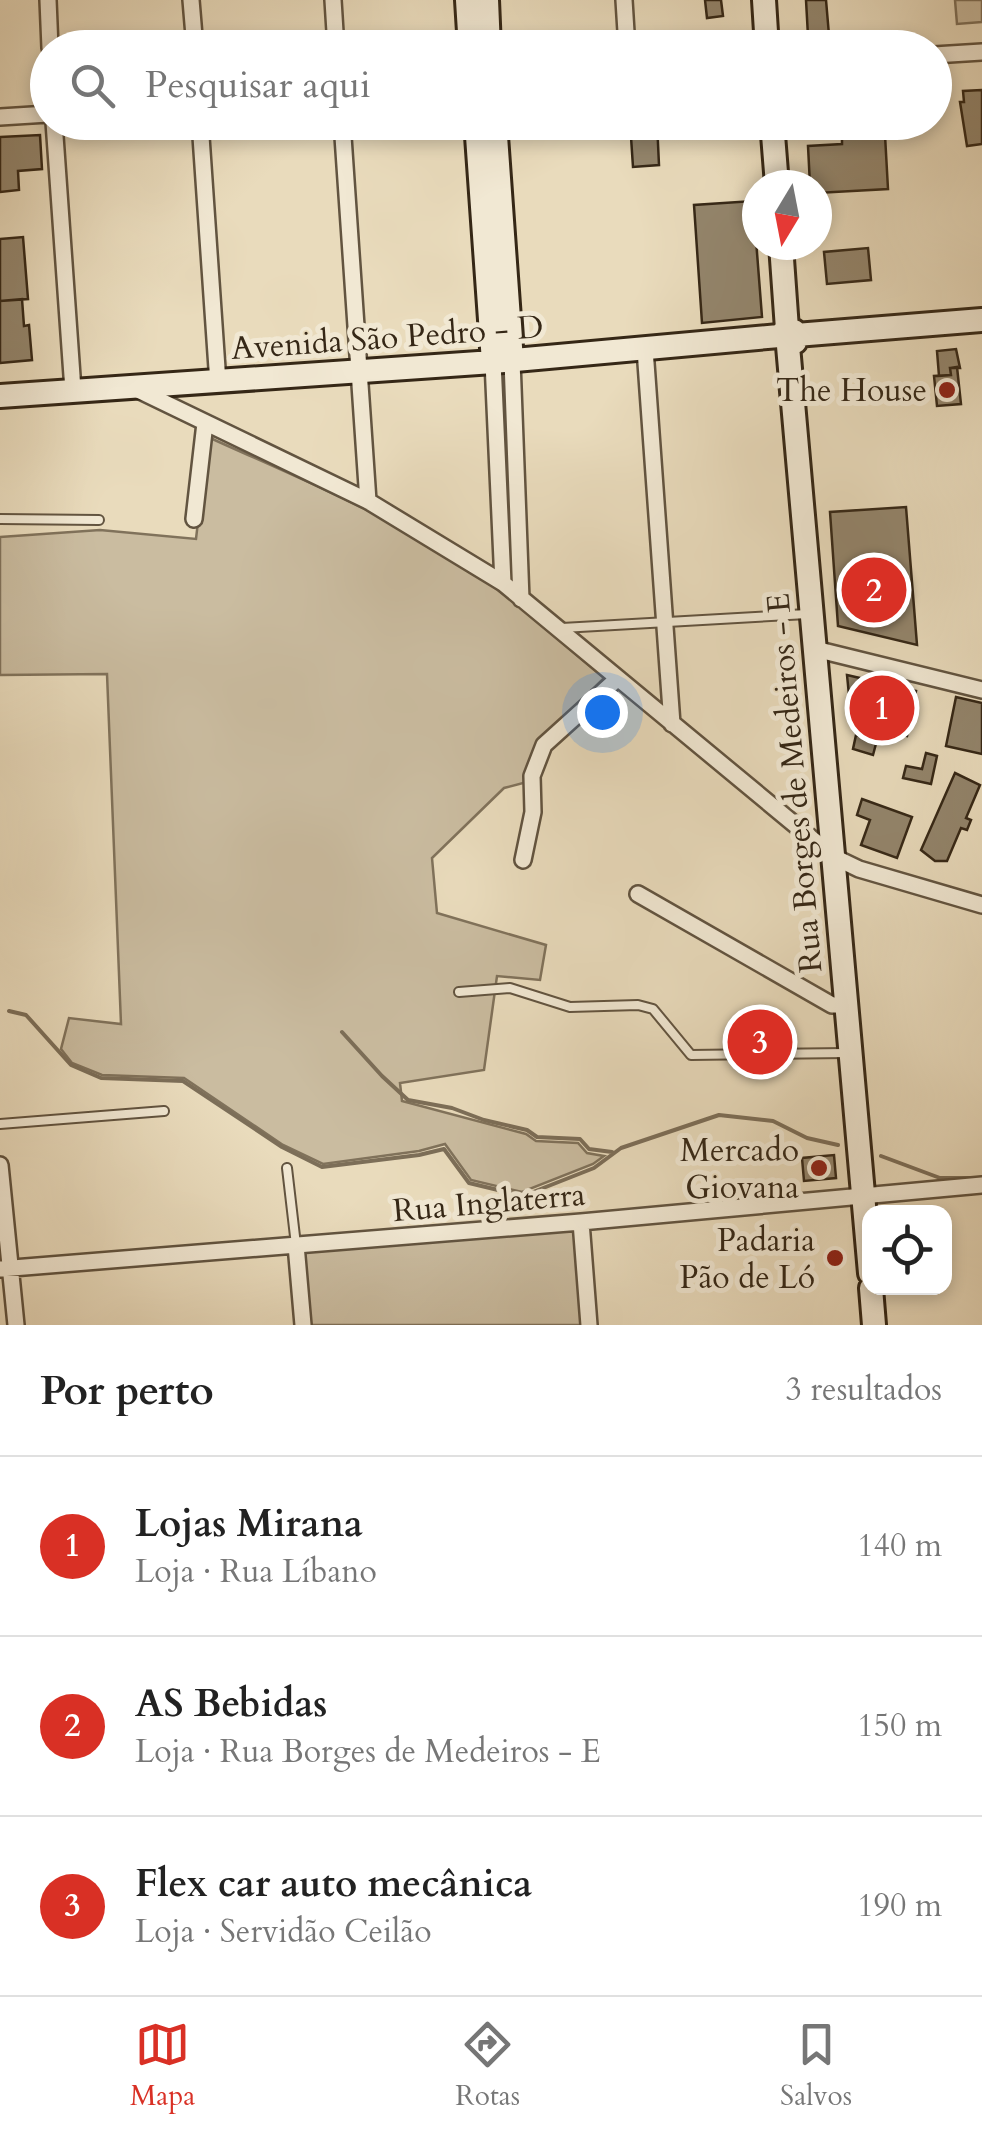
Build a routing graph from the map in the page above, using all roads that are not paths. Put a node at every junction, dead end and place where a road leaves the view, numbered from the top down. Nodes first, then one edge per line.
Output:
1 (48, 0) edge
2 (192, 0) edge
3 (333, 0) edge
4 (467, 0) edge
5 (486, 0) edge
6 (624, 0) edge
7 (764, 0) edge
8 (49, 30) edge
9 (194, 30) edge
10 (335, 30) edge
11 (469, 30) edge
12 (488, 30) edge
13 (625, 30) edge
14 (766, 30) edge
15 (982, 52) edge
16 (952, 54) edge
17 (30, 115) edge
18 (0, 117) edge
19 (55, 140) edge
20 (201, 140) edge
21 (343, 140) edge
22 (479, 140) edge
23 (494, 140) edge
24 (773, 140) edge
25 (776, 170) edge
26 (492, 220) junction
27 (782, 260) edge
28 (982, 320) edge
29 (788, 336) junction
30 (645, 349) junction
31 (502, 362) junction
32 (359, 372) junction
33 (218, 383) junction
34 (133, 388) junction
35 (74, 390) junction
36 (0, 396) edge
37 (205, 422) junction
38 (368, 501) junction
39 (194, 518) dead end
40 (0, 519) edge
41 (98, 520) dead end
42 (502, 583) junction
43 (521, 599) junction
44 (812, 614) junction
45 (665, 622) junction
46 (556, 628) junction
47 (815, 649) junction
48 (617, 679) junction
49 (982, 690) edge
50 (672, 724) junction
51 (834, 857) junction
52 (523, 860) dead end
53 (638, 894) dead end
54 (982, 905) edge
55 (459, 992) dead end
56 (846, 1005) junction
57 (850, 1052) junction
58 (164, 1111) dead end
59 (0, 1124) edge
60 (0, 1164) edge
61 (287, 1168) dead end
62 (982, 1185) edge
63 (863, 1196) junction
64 (864, 1205) edge
65 (580, 1222) junction
66 (296, 1245) junction
67 (5, 1268) edge
68 (872, 1295) edge
69 (16, 1325) edge
70 (303, 1325) edge
71 (589, 1325) edge
72 (874, 1325) edge

1 - 8 street
2 - 9 street
3 - 10 street
4 - 11 street
5 - 12 street
6 - 13 street
7 - 14 street
15 - 16 street
17 - 18 street
19 - 35 street
20 - 33 street
21 - 32 street
22 - 26 street
23 - 26 street
24 - 25 street
26 - 31 street
27 - 29 street, Rua Borges de Medeiros - E
28 - 29 street, Avenida São Pedro - D
29 - 30 street, Avenida São Pedro - D
29 - 44 street, Rua Borges de Medeiros - E
30 - 31 street, Avenida São Pedro - D
30 - 45 street
31 - 32 street, Avenida São Pedro - D
31 - 42 street
31 - 43 street
32 - 33 street, Avenida São Pedro - D
32 - 38 street
33 - 34 street, Avenida São Pedro - D
34 - 35 street, Avenida São Pedro - D
34 - 37 street
35 - 36 street, Avenida São Pedro - D
37 - 38 street
37 - 39 street
38 - 42 street
40 - 41 lane
42 - 43 street
43 - 46 street
44 - 45 lane
44 - 47 street, Rua Borges de Medeiros - E
45 - 46 lane
45 - 50 street
46 - 48 street
47 - 49 street
47 - 51 street, Rua Borges de Medeiros - E
48 - 50 street
48 - 52 street
50 - 51 street
51 - 54 street
51 - 56 street, Rua Borges de Medeiros - E
53 - 56 street
55 - 57 lane
56 - 57 street, Rua Borges de Medeiros - E
57 - 63 street, Rua Borges de Medeiros - E
58 - 59 lane
60 - 67 street
61 - 66 lane
62 - 63 street, Rua Inglaterra
63 - 64 street, Rua Borges de Medeiros - E
63 - 65 street, Rua Inglaterra
65 - 66 street, Rua Inglaterra
65 - 71 street
66 - 67 street, Rua Inglaterra
66 - 70 street
67 - 69 street
68 - 72 street

